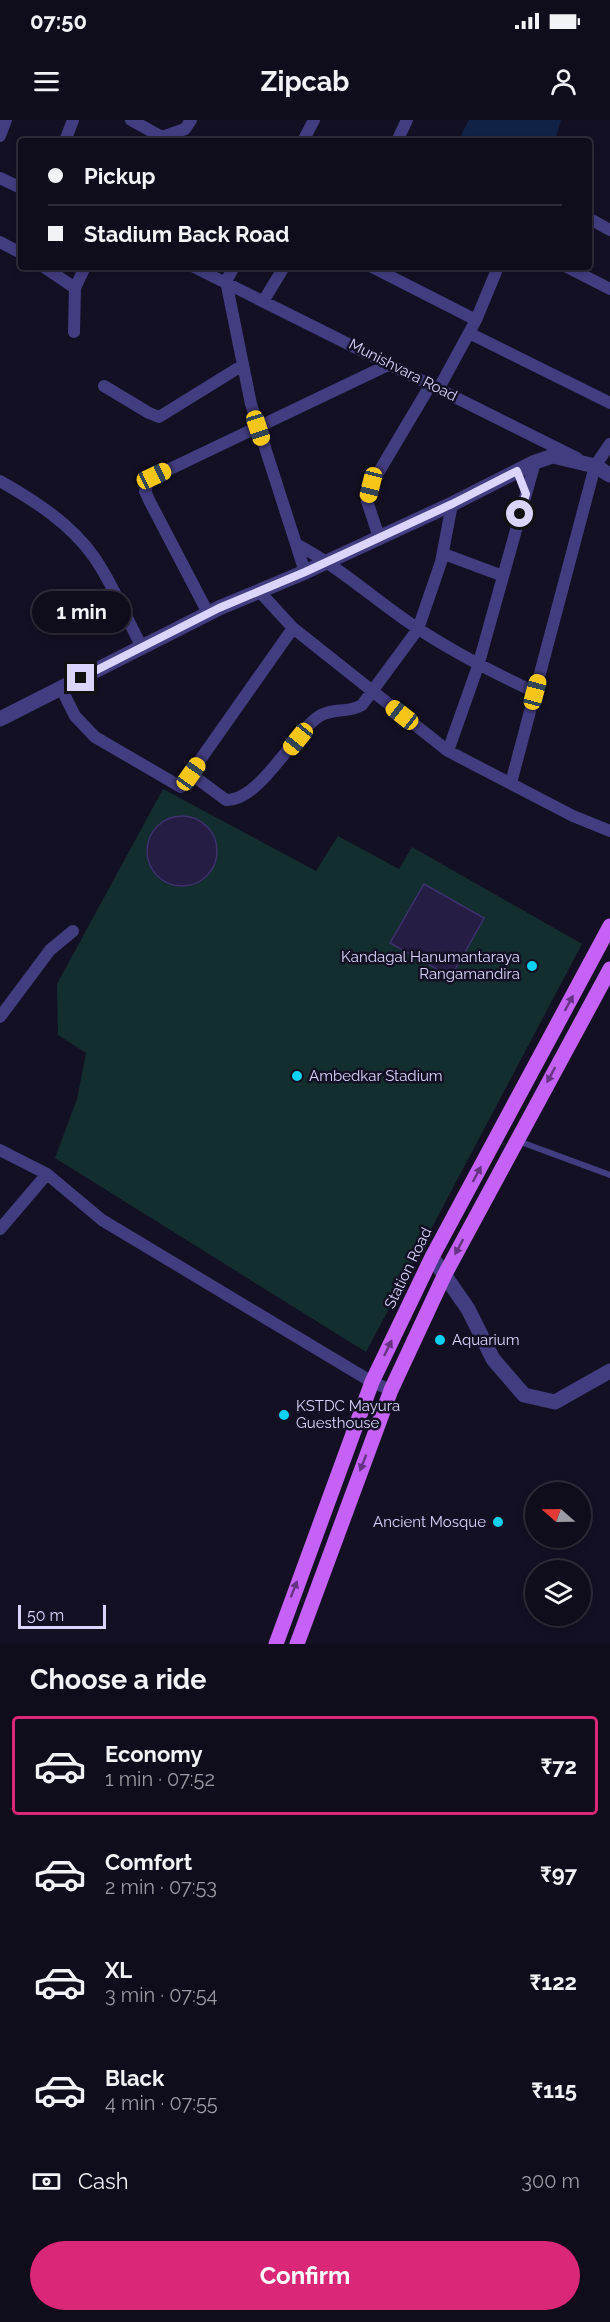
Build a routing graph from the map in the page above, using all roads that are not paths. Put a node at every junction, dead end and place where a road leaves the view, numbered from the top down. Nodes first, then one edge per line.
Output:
1 (6, 120) edge
2 (73, 120) edge
3 (131, 120) edge
4 (191, 120) edge
5 (314, 120) edge
6 (407, 120) edge
7 (0, 136) edge
8 (66, 138) edge
9 (160, 138) edge
10 (164, 138) edge
11 (305, 138) edge
12 (398, 138) edge
13 (0, 178) edge
14 (18, 187) edge
15 (592, 220) edge
16 (610, 230) edge
17 (0, 242) edge
18 (18, 251) edge
19 (48, 270) edge
20 (84, 270) edge
21 (201, 270) edge
22 (232, 270) edge
23 (282, 270) edge
24 (378, 270) edge
25 (497, 270) edge
26 (573, 270) edge
27 (226, 281) junction
28 (75, 288) junction
29 (610, 289) edge
30 (264, 300) junction
31 (476, 320) junction
32 (74, 332) dead end
33 (469, 333) junction
34 (390, 364) junction
35 (243, 365) junction
36 (104, 386) dead end
37 (435, 386) junction
38 (610, 403) edge
39 (258, 428) junction
40 (610, 444) edge
41 (535, 462) junction
42 (594, 466) junction
43 (517, 471) junction
44 (610, 475) edge
45 (0, 482) edge
46 (526, 494) junction
47 (452, 504) junction
48 (379, 537) junction
49 (296, 544) junction
50 (444, 554) junction
51 (327, 560) junction
52 (305, 572) junction
53 (503, 576) junction
54 (260, 591) junction
55 (208, 613) junction
56 (293, 628) junction
57 (418, 629) junction
58 (142, 647) junction
59 (478, 666) junction
60 (61, 688) junction
61 (372, 690) junction
62 (535, 692) junction
63 (0, 719) edge
64 (448, 751) junction
65 (191, 774) junction
66 (511, 783) junction
67 (610, 831) edge
68 (610, 926) edge
69 (73, 931) dead end
70 (610, 969) edge
71 (0, 1017) edge
72 (516, 1141) junction
73 (0, 1150) edge
74 (47, 1174) junction
75 (610, 1175) edge
76 (0, 1229) edge
77 (432, 1257) junction
78 (445, 1274) junction
79 (610, 1371) edge
80 (372, 1382) junction
81 (391, 1390) junction
82 (276, 1644) edge
83 (297, 1644) edge

1 - 7 street
2 - 8 street
3 - 9 street
4 - 10 street
5 - 11 street
6 - 12 street
13 - 14 street
15 - 16 street
17 - 18 street
19 - 28 street
20 - 28 street
21 - 27 street, Munishvara Road
22 - 27 street
23 - 30 street
24 - 31 street
25 - 31 street
26 - 29 street
27 - 30 street, Munishvara Road
27 - 35 street
28 - 32 street
30 - 34 street, Munishvara Road
31 - 33 street
33 - 37 street
33 - 38 street
34 - 37 street, Munishvara Road
34 - 39 street
35 - 36 street
35 - 39 street
37 - 42 street, Munishvara Road
37 - 48 street
39 - 49 street
39 - 55 street
40 - 42 street
41 - 42 street
41 - 43 street
41 - 46 street
42 - 44 street, Munishvara Road
42 - 62 street
43 - 46 street
43 - 47 street
45 - 58 street
46 - 53 street
47 - 48 street
47 - 50 street
48 - 51 street
49 - 51 street
49 - 52 street
50 - 53 street
50 - 57 street
51 - 52 street
51 - 57 street
52 - 54 street
53 - 59 street
54 - 55 street
54 - 56 street
55 - 58 street
56 - 61 street
56 - 65 street
57 - 59 street
57 - 61 street
58 - 60 street
59 - 62 street
59 - 64 street
60 - 63 street
60 - 65 street
61 - 64 street
61 - 65 street
62 - 66 street
64 - 66 street
66 - 67 street
77 -> 68 main road, Station Road
69 - 71 street
70 -> 72 main road
72 - 75 lane
72 -> 78 main road
73 - 74 street
74 - 76 street
74 - 80 street
77 - 78 street
80 -> 77 main road, Station Road
78 - 79 street
78 - 81 main road
80 - 81 street
82 -> 80 main road, Station Road
81 -> 83 main road

